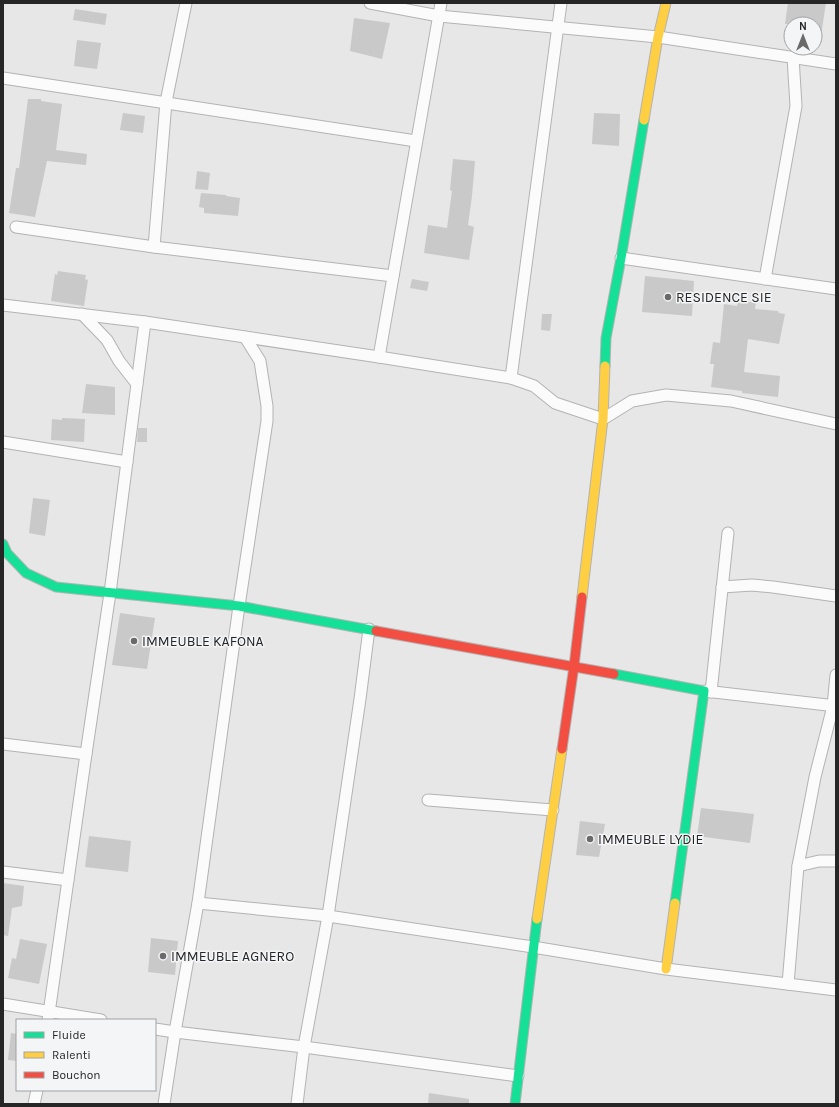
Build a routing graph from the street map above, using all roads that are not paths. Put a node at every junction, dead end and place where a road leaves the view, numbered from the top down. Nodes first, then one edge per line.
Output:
1 (186, 3) edge
2 (370, 3) edge
3 (441, 3) edge
4 (561, 3) edge
5 (666, 3) edge
6 (439, 16) junction
7 (558, 27) junction
8 (658, 37) junction
9 (793, 57) junction
10 (836, 64) edge
11 (3, 78) edge
12 (166, 102) junction
13 (416, 141) junction
14 (16, 227) dead end
15 (154, 247) junction
16 (621, 258) junction
17 (393, 276) junction
18 (765, 279) junction
19 (836, 289) edge
20 (3, 305) edge
21 (82, 314) junction
22 (145, 322) junction
23 (245, 337) junction
24 (379, 357) junction
25 (511, 378) junction
26 (137, 384) junction
27 (603, 419) junction
28 (836, 424) edge
29 (3, 442) edge
30 (3, 445) edge
31 (127, 462) junction
32 (728, 533) dead end
33 (3, 544) edge
34 (722, 587) junction
35 (110, 593) junction
36 (836, 596) edge
37 (239, 606) junction
38 (368, 629) junction
39 (574, 666) junction
40 (836, 675) edge
41 (708, 691) junction
42 (834, 706) edge
43 (3, 744) edge
44 (86, 754) junction
45 (428, 800) dead end
46 (553, 810) junction
47 (836, 861) edge
48 (798, 866) junction
49 (3, 872) edge
50 (68, 880) junction
51 (198, 903) junction
52 (328, 916) junction
53 (533, 947) junction
54 (666, 968) junction
55 (788, 984) junction
56 (836, 990) edge
57 (3, 1004) edge
58 (49, 1016) edge
59 (88, 1019) edge
60 (156, 1029) edge
61 (175, 1032) junction
62 (304, 1047) junction
63 (518, 1076) junction
64 (36, 1091) edge
65 (34, 1104) edge
66 (164, 1104) edge
67 (297, 1104) edge
68 (515, 1104) edge

1 - 12 street
2 - 6 street
3 - 6 street
4 - 7 street
5 - 8 street
6 - 7 street
6 - 13 street
7 - 8 street
7 - 25 street
8 - 9 street
8 - 16 street
9 - 10 street
9 - 18 street
11 - 12 street
12 - 13 street
12 - 15 street
13 - 17 street
14 - 15 street
15 - 17 street
16 - 18 street
16 - 27 street
17 - 24 street
18 - 19 street
20 - 21 street
21 - 22 street
21 - 26 street
22 - 23 street
22 - 26 street
23 - 24 street
23 - 37 street
24 - 25 street
25 - 27 street
26 - 31 street
27 - 28 street
27 - 39 street
29 - 30 street
29 - 31 street
31 - 35 street
32 - 34 street
33 - 35 street
34 - 36 street
34 - 41 street
35 - 37 street
35 - 44 street
37 - 38 street
37 - 51 street
38 - 39 street
38 - 52 street
39 - 41 street
39 - 46 street
40 - 42 street
41 - 42 street
41 - 54 street
42 - 48 street
43 - 44 street
44 - 50 street
45 - 46 street
46 - 53 street
47 - 48 street
48 - 55 street
49 - 50 street
50 - 58 street
51 - 52 street
51 - 61 street
52 - 53 street
52 - 62 street
53 - 54 street
53 - 63 street
54 - 55 street
55 - 56 street
57 - 58 street
58 - 59 street
60 - 61 street
61 - 62 street
61 - 66 street
62 - 63 street
62 - 67 street
63 - 68 street
64 - 65 street

